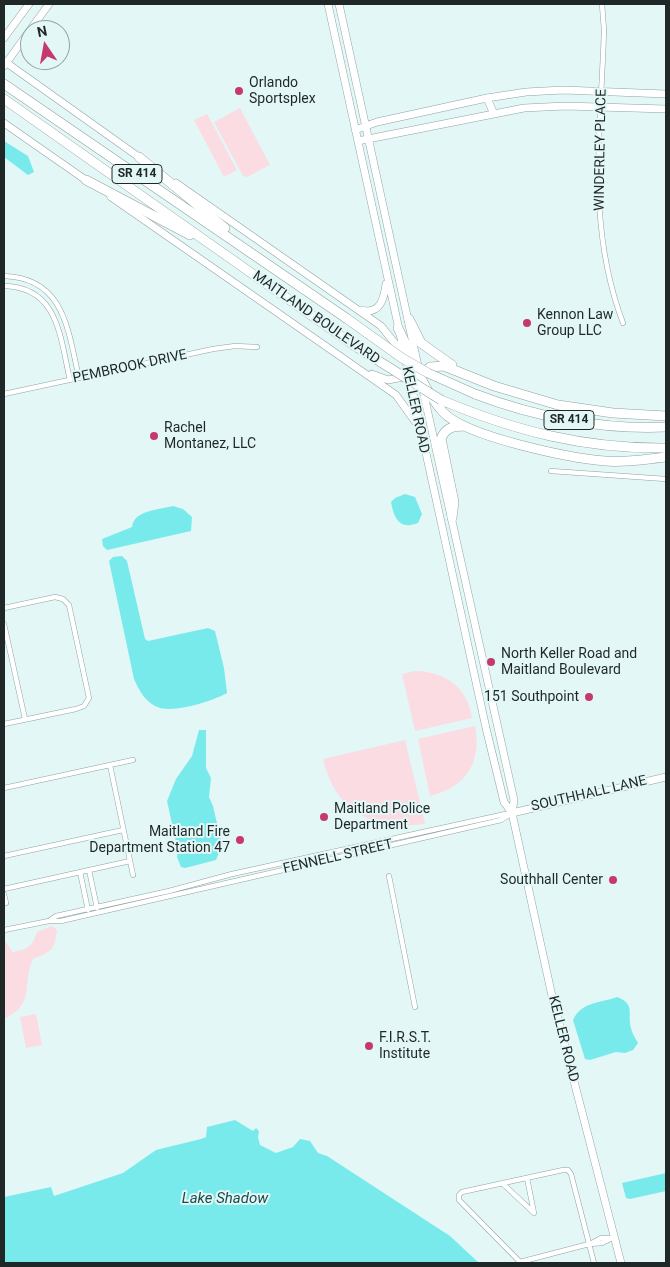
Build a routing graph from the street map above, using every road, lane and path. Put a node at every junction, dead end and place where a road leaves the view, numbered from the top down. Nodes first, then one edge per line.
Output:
1 (29, 4) edge
2 (49, 4) edge
3 (328, 4) edge
4 (339, 4) edge
5 (602, 4) edge
6 (4, 38) edge
7 (5, 64) edge
8 (4, 84) edge
9 (602, 92) junction
10 (666, 94) edge
11 (487, 98) junction
12 (4, 99) edge
13 (600, 107) junction
14 (666, 109) edge
15 (493, 112) junction
16 (484, 114) junction
17 (4, 123) edge
18 (366, 126) junction
19 (355, 130) junction
20 (369, 140) junction
21 (358, 141) junction
22 (139, 157) junction
23 (86, 180) junction
24 (216, 247) junction
25 (270, 264) junction
26 (4, 276) edge
27 (387, 281) junction
28 (4, 286) edge
29 (357, 309) junction
30 (409, 319) junction
31 (623, 323) dead end
32 (398, 328) junction
33 (257, 347) dead end
34 (404, 356) junction
35 (354, 365) junction
36 (415, 370) junction
37 (462, 372) junction
38 (80, 378) junction
39 (70, 380) junction
40 (411, 391) joint
41 (4, 394) edge
42 (666, 416) edge
43 (465, 426) junction
44 (666, 427) edge
45 (419, 428) junction
46 (666, 448) edge
47 (666, 457) edge
48 (552, 471) dead end
49 (666, 479) edge
50 (452, 518) junction
51 (442, 532) junction
52 (455, 533) junction
53 (444, 540) junction
54 (4, 608) edge
55 (4, 624) edge
56 (480, 647) junction
57 (468, 650) junction
58 (25, 719) junction
59 (4, 724) edge
60 (133, 760) dead end
61 (110, 766) junction
62 (666, 777) edge
63 (4, 788) edge
64 (512, 813) junction
65 (124, 830) junction
66 (323, 854) junction
67 (4, 856) edge
68 (324, 860) junction
69 (130, 862) junction
70 (89, 870) junction
71 (80, 872) junction
72 (232, 874) junction
73 (133, 875) dead end
74 (389, 876) dead end
75 (219, 877) junction
76 (233, 881) junction
77 (220, 884) junction
78 (92, 886) junction
79 (4, 888) edge
80 (84, 888) junction
81 (4, 894) edge
82 (6, 903) dead end
83 (97, 910) junction
84 (88, 912) junction
85 (4, 930) edge
86 (415, 1008) dead end
87 (527, 1178) junction
88 (502, 1183) junction
89 (614, 1238) junction
90 (588, 1244) junction
91 (520, 1263) edge
92 (594, 1263) edge
93 (621, 1263) edge

1 - 6 street
2 - 7 street
3 - 19 street, KELLER ROAD
4 - 18 street, KELLER ROAD
5 - 9 street, WINDERLEY PLACE
7 - 22 street
8 - 25 highway, MAITLAND BOULEVARD / SR 414
9 - 10 street
9 - 11 street
9 - 13 street, WINDERLEY PLACE
11 - 15 street
11 - 16 street
11 - 18 street
12 - 24 highway, MAITLAND BOULEVARD / SR 414
13 - 14 street
13 - 15 street
13 - 31 street, WINDERLEY PLACE
15 - 16 street
16 - 20 street
17 - 23 street
18 - 19 street
18 - 20 street, KELLER ROAD
19 - 21 street, KELLER ROAD
20 - 21 street
20 - 30 street, KELLER ROAD
21 - 27 street, KELLER ROAD
22 - 25 highway
22 - 29 street
23 - 24 highway
23 - 35 street
24 - 46 highway, MAITLAND BOULEVARD / SR 414, bridge
25 - 44 highway, MAITLAND BOULEVARD / SR 414, bridge
26 - 38 street
27 - 29 street
27 - 32 street, KELLER ROAD
28 - 39 street
29 - 34 street
30 - 36 street, KELLER ROAD
30 - 37 highway
32 - 34 street, KELLER ROAD
32 - 36 highway
33 - 38 street, PEMBROOK DRIVE
34 - 36 street, KELLER ROAD
35 - 36 street
35 - 45 street
36 - 37 highway
36 - 40 highway
36 - 43 highway
36 - 50 street, KELLER ROAD
37 - 42 highway
38 - 39 street, PEMBROOK DRIVE
39 - 41 street, PEMBROOK DRIVE
40 - 45 street, KELLER ROAD
43 - 47 highway
43 - 50 highway
45 - 51 street, KELLER ROAD
48 - 49 street
50 - 52 street, KELLER ROAD
51 - 52 street
51 - 53 street, KELLER ROAD
52 - 53 street
52 - 56 street, KELLER ROAD
53 - 57 street, KELLER ROAD
54 - 58 street
55 - 58 street
56 - 57 street
56 - 64 street, KELLER ROAD
57 - 64 street, KELLER ROAD
58 - 59 street
60 - 61 street
61 - 63 street
61 - 65 street
62 - 64 street, SOUTHHALL LANE
64 - 66 street, FENNELL STREET
64 - 68 street, FENNELL STREET
64 - 89 street, KELLER ROAD
65 - 67 street
65 - 69 street
66 - 68 street
66 - 72 street, FENNELL STREET
68 - 76 street, FENNELL STREET
69 - 70 street
69 - 73 street
70 - 71 street
70 - 78 street
71 - 79 street
71 - 80 street
72 - 75 street, FENNELL STREET
72 - 76 street
74 - 86 street
75 - 77 street
75 - 83 street, FENNELL STREET
76 - 77 street, FENNELL STREET
77 - 83 street, FENNELL STREET
78 - 80 street
78 - 83 street
80 - 84 street
81 - 82 street
83 - 84 street, FENNELL STREET
84 - 85 street, FENNELL STREET
87 - 88 street
87 - 88 street
87 - 90 street
88 - 91 street
89 - 90 street
89 - 93 street, KELLER ROAD
90 - 91 street
90 - 92 street

